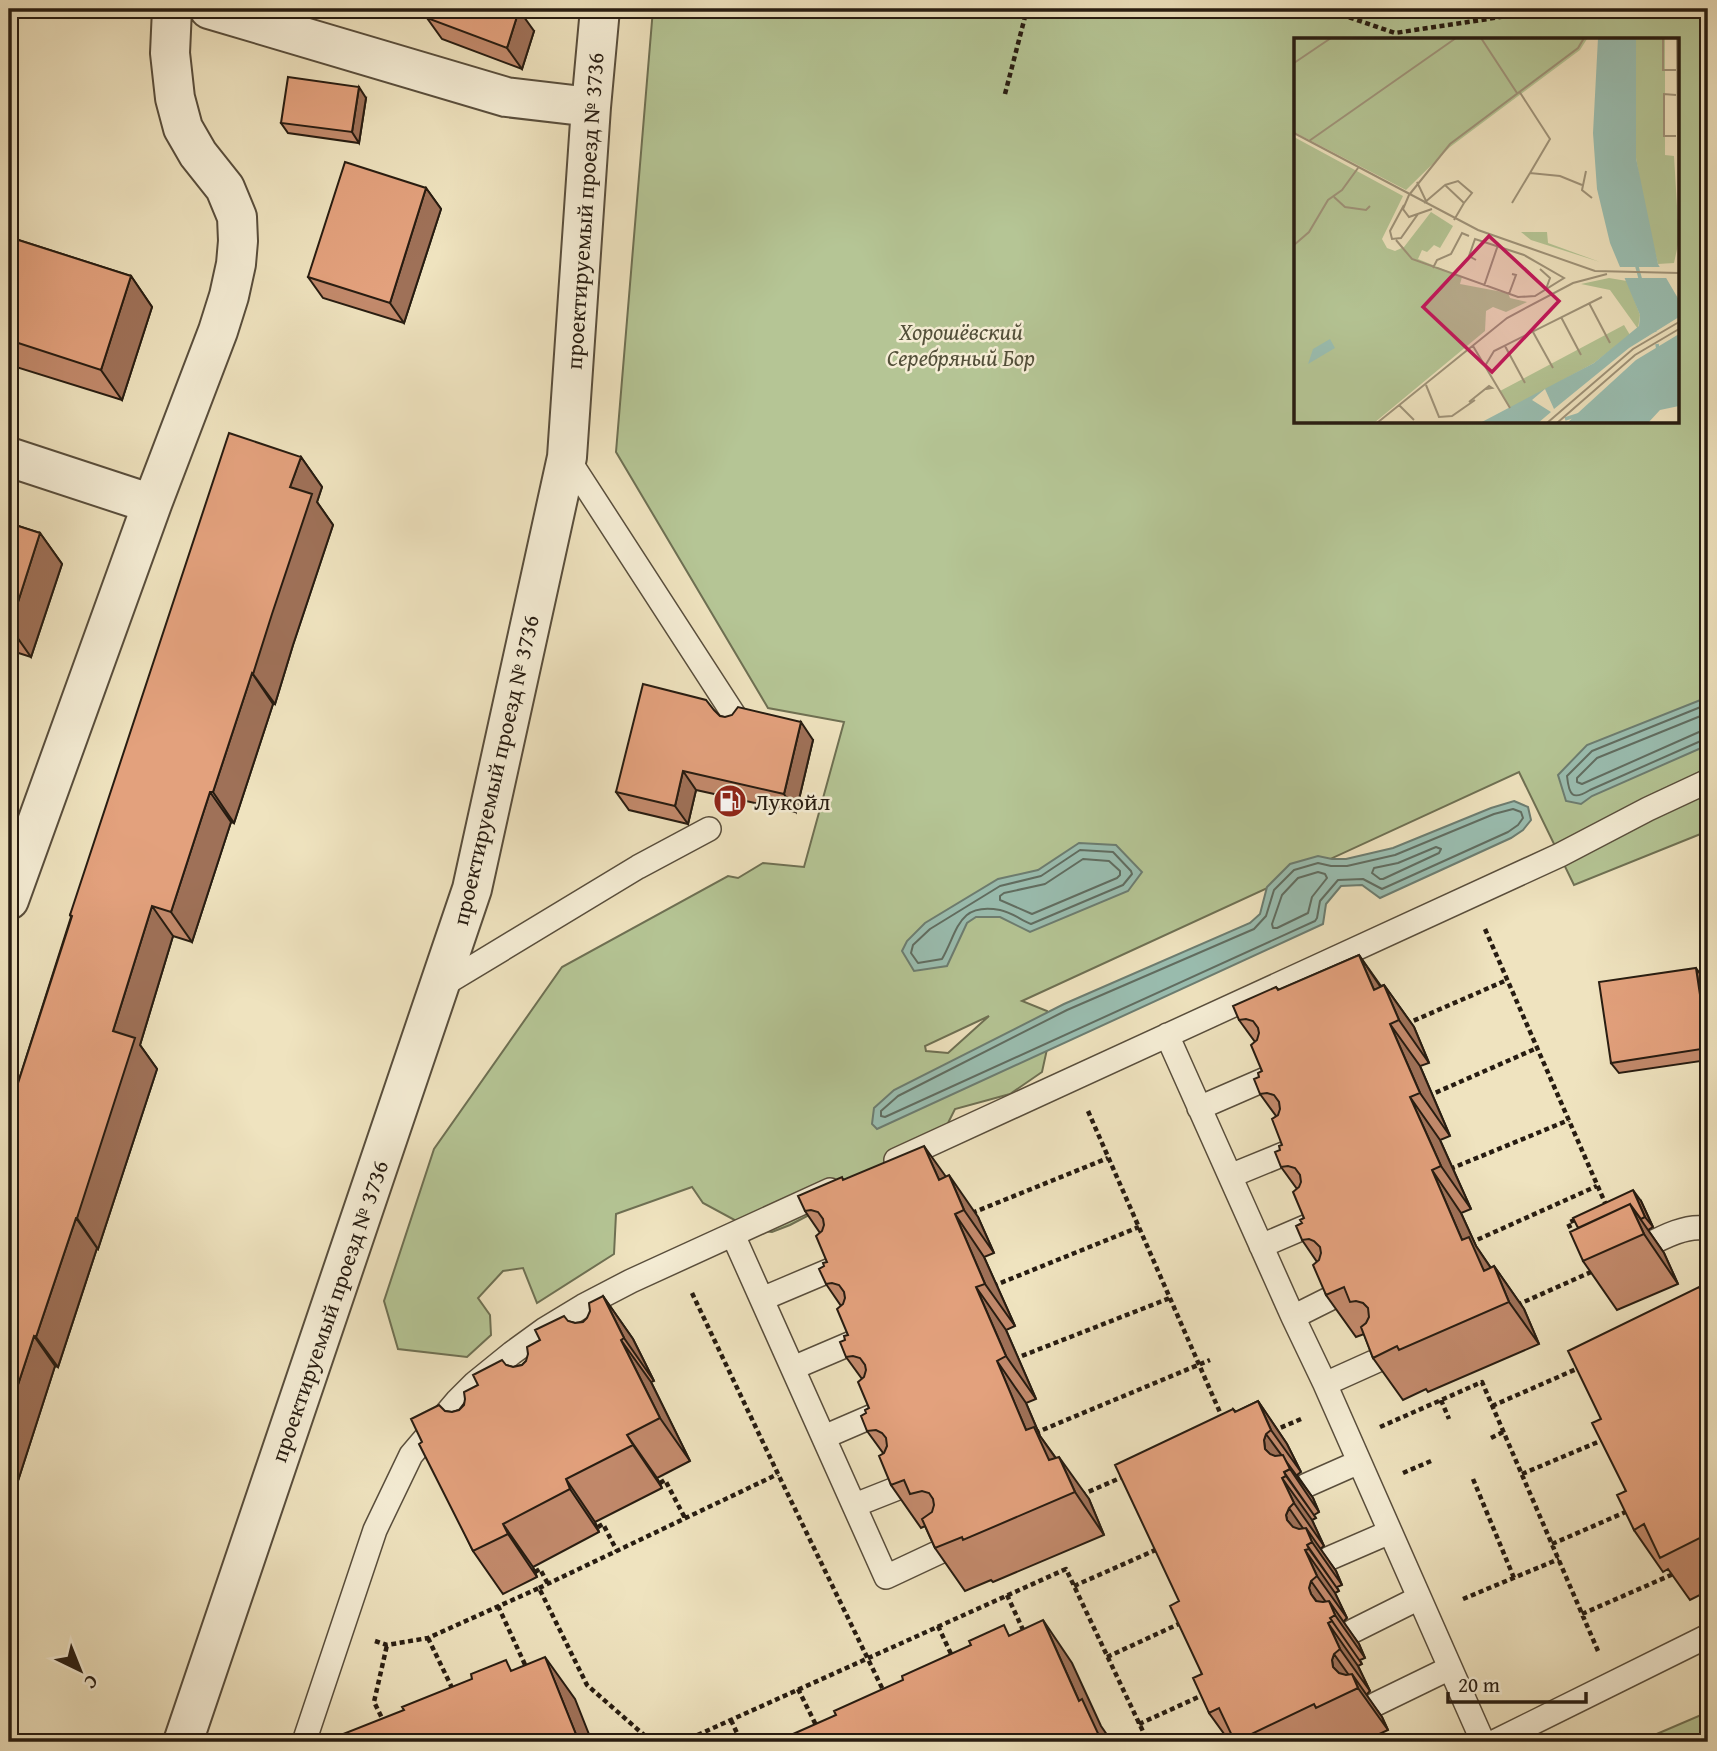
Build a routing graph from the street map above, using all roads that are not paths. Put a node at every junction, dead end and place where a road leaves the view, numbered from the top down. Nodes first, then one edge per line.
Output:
1 (172, 9) edge
2 (209, 9) edge
3 (600, 9) edge
4 (591, 107) junction
5 (9, 457) edge
6 (567, 457) junction
7 (152, 504) junction
8 (738, 721) edge
9 (1708, 781) edge
10 (709, 829) dead end
11 (9, 900) edge
12 (438, 988) junction
13 (1167, 1035) junction
14 (1275, 1075) edge
15 (1199, 1108) junction
16 (1296, 1149) edge
17 (871, 1171) edge
18 (1230, 1176) junction
19 (846, 1183) edge
20 (1317, 1222) edge
21 (1708, 1228) edge
22 (733, 1235) junction
23 (1261, 1246) junction
24 (1616, 1261) edge
25 (840, 1266) edge
26 (1337, 1295) edge
27 (762, 1299) junction
28 (583, 1306) junction
29 (1293, 1317) junction
30 (594, 1329) edge
31 (861, 1339) edge
32 (518, 1349) junction
33 (1385, 1357) edge
34 (793, 1368) junction
35 (531, 1372) edge
36 (1329, 1394) junction
37 (457, 1401) junction
38 (882, 1412) edge
39 (469, 1421) edge
40 (824, 1437) junction
41 (1359, 1462) junction
42 (1307, 1485) dead end
43 (903, 1486) edge
44 (855, 1505) junction
45 (1390, 1532) junction
46 (950, 1547) edge
47 (1330, 1558) dead end
48 (1419, 1598) junction
49 (1353, 1631) dead end
50 (1708, 1636) edge
51 (1450, 1668) junction
52 (325, 1678) junction
53 (1376, 1704) dead end
54 (183, 1742) edge
55 (304, 1742) edge
56 (320, 1742) edge
57 (1483, 1742) edge
58 (1494, 1742) edge

1 - 7 street
2 - 4 street
3 - 4 street, проектируемый проезд № 3736
4 - 6 street, проектируемый проезд № 3736
5 - 7 street
6 - 8 lane
6 - 12 street, проектируемый проезд № 3736
7 - 11 street
9 - 13 lane
10 - 12 lane
12 - 54 street, проектируемый проезд № 3736
13 - 15 lane
13 - 17 lane
14 - 15 lane
15 - 18 lane
16 - 18 lane
18 - 23 lane
19 - 22 lane
20 - 23 lane
21 - 24 lane
22 - 27 lane
22 - 28 lane
23 - 29 lane
25 - 27 lane
26 - 29 lane
27 - 34 lane
28 - 30 lane
28 - 32 lane
29 - 36 lane
31 - 34 lane
32 - 35 lane
32 - 37 lane
33 - 36 lane
34 - 40 lane
36 - 41 lane
37 - 39 lane
37 - 52 lane
38 - 40 lane
40 - 44 lane
41 - 42 lane
41 - 45 lane
43 - 44 lane
44 - 46 lane
45 - 47 lane
45 - 48 lane
48 - 49 lane
48 - 51 lane
50 - 58 lane
51 - 53 lane
51 - 57 lane
52 - 55 lane
52 - 56 lane

